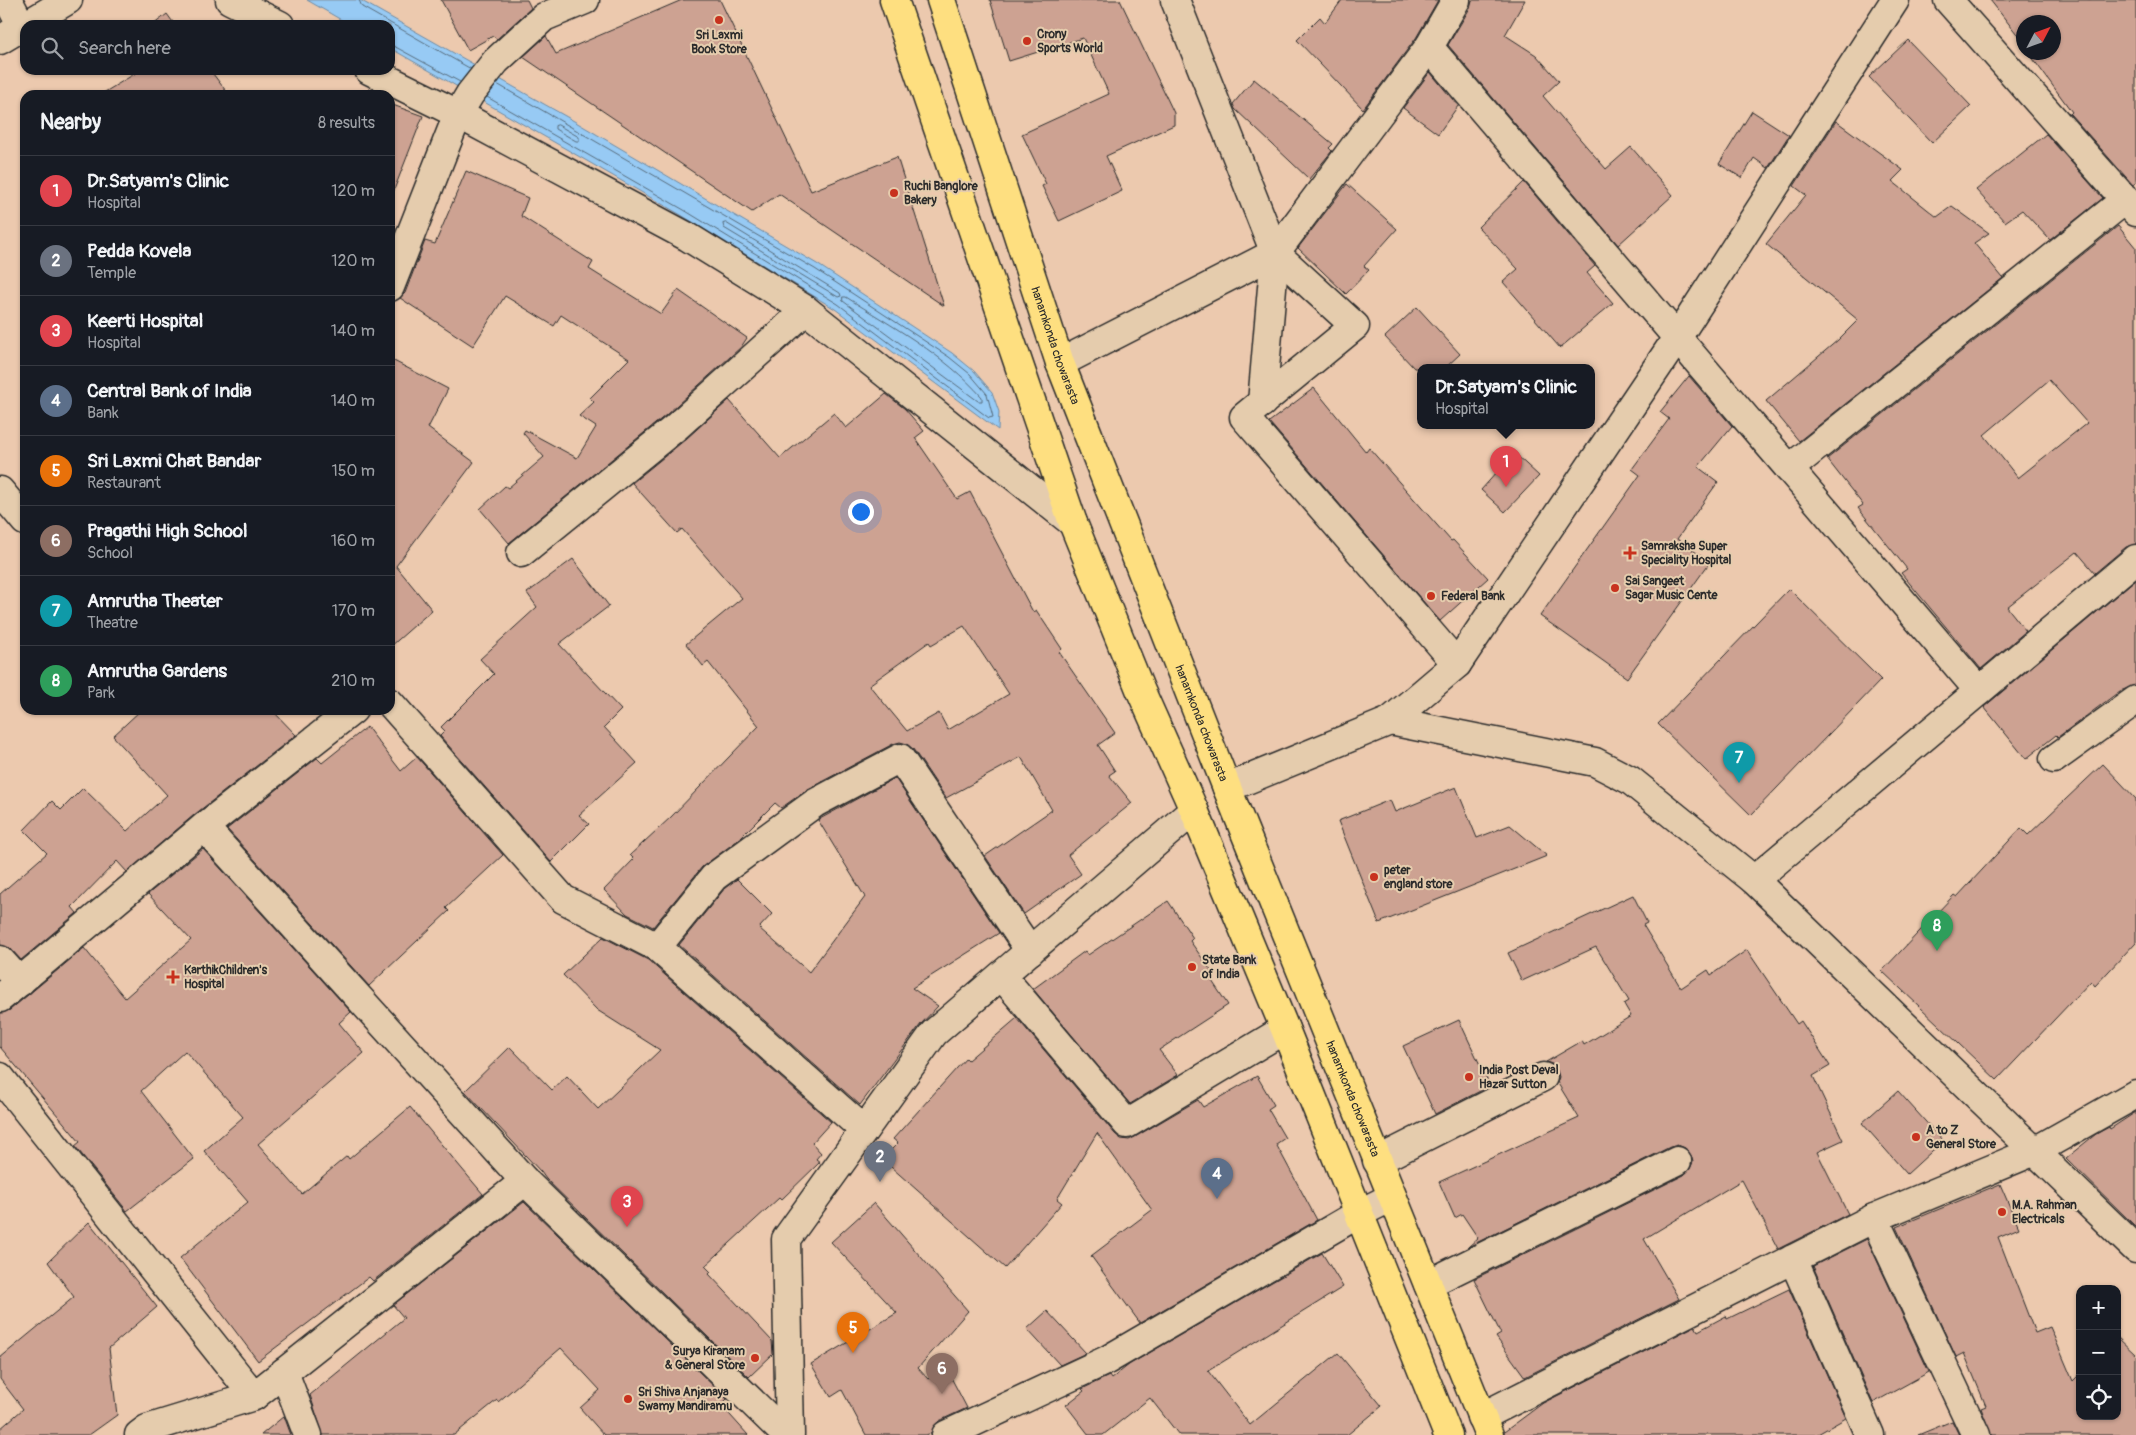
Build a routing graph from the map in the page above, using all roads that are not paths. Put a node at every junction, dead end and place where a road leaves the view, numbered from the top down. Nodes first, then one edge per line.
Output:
1 (8, 0) edge
2 (68, 0) edge
3 (230, 0) edge
4 (585, 0) edge
5 (894, 0) edge
6 (941, 0) edge
7 (1175, 0) edge
8 (1456, 0) edge
9 (1895, 0) edge
10 (1948, 0) edge
11 (545, 9) edge
12 (34, 20) edge
13 (270, 20) edge
14 (18, 29) edge
15 (1429, 47) junction
16 (383, 75) edge
17 (464, 104) junction
18 (2131, 206) edge
19 (1275, 253) junction
20 (395, 276) edge
21 (806, 310) junction
22 (1677, 338) junction
23 (1060, 363) junction
24 (1262, 403) junction
25 (1789, 469) junction
26 (0, 491) edge
27 (20, 515) edge
28 (1073, 523) junction
29 (521, 553) dead end
30 (2136, 559) edge
31 (1457, 664) junction
32 (1979, 691) junction
33 (2136, 700) edge
34 (395, 709) edge
35 (347, 715) edge
36 (1390, 721) junction
37 (2054, 759) dead end
38 (1226, 788) junction
39 (1194, 810) junction
40 (204, 827) junction
41 (1754, 880) junction
42 (657, 947) junction
43 (1030, 951) junction
44 (0, 960) edge
45 (1002, 976) junction
46 (10, 990) edge
47 (1285, 1029) junction
48 (0, 1077) edge
49 (1543, 1077) dead end
50 (2136, 1094) edge
51 (864, 1130) junction
52 (2035, 1151) junction
53 (1378, 1161) junction
54 (1677, 1162) dead end
55 (525, 1181) junction
56 (1392, 1197) junction
57 (1358, 1214) junction
58 (1874, 1218) junction
59 (2136, 1249) edge
60 (1793, 1259) junction
61 (1428, 1284) junction
62 (284, 1372) junction
63 (254, 1396) junction
64 (1485, 1426) edge
65 (139, 1435) edge
66 (308, 1435) edge
67 (786, 1435) edge
68 (790, 1435) edge
69 (946, 1435) edge
70 (1448, 1435) edge
71 (1870, 1435) edge
72 (1976, 1435) edge

1 - 14 street
2 - 12 street
3 - 13 street
4 - 11 street
5 - 28 highway
6 - 23 highway, hanamkonda chowarasta
7 - 19 street
8 - 15 street
9 - 22 street
10 - 18 street
11 - 17 street
15 - 19 street
15 - 22 street
16 - 17 street
17 - 20 street
17 - 21 street
18 - 25 street
19 - 23 street
19 - 24 street
19 - 24 street
21 - 28 street
21 - 29 street
22 - 25 street
22 - 31 street
23 - 38 highway, hanamkonda chowarasta
24 - 31 street
25 - 32 street
26 - 27 street
28 - 39 highway
30 - 32 street
31 - 36 street
32 - 41 street
33 - 37 street
34 - 42 street
35 - 40 street
36 - 38 street
36 - 41 street
38 - 53 highway, hanamkonda chowarasta
39 - 43 street
39 - 47 highway
40 - 46 street
40 - 55 street
41 - 52 street
42 - 43 street
42 - 51 street
43 - 45 street
44 - 46 street
45 - 47 street
45 - 51 street
47 - 57 highway
48 - 63 street
49 - 53 street
50 - 52 street
51 - 68 street
52 - 58 street
52 - 59 street
53 - 56 highway, hanamkonda chowarasta
54 - 61 street
55 - 62 street
55 - 67 street
56 - 57 street
56 - 61 highway, hanamkonda chowarasta
57 - 69 street
57 - 70 highway
58 - 60 street
58 - 72 street
60 - 64 street
60 - 71 street
61 - 64 highway, hanamkonda chowarasta
62 - 63 street
62 - 66 street
63 - 65 street

